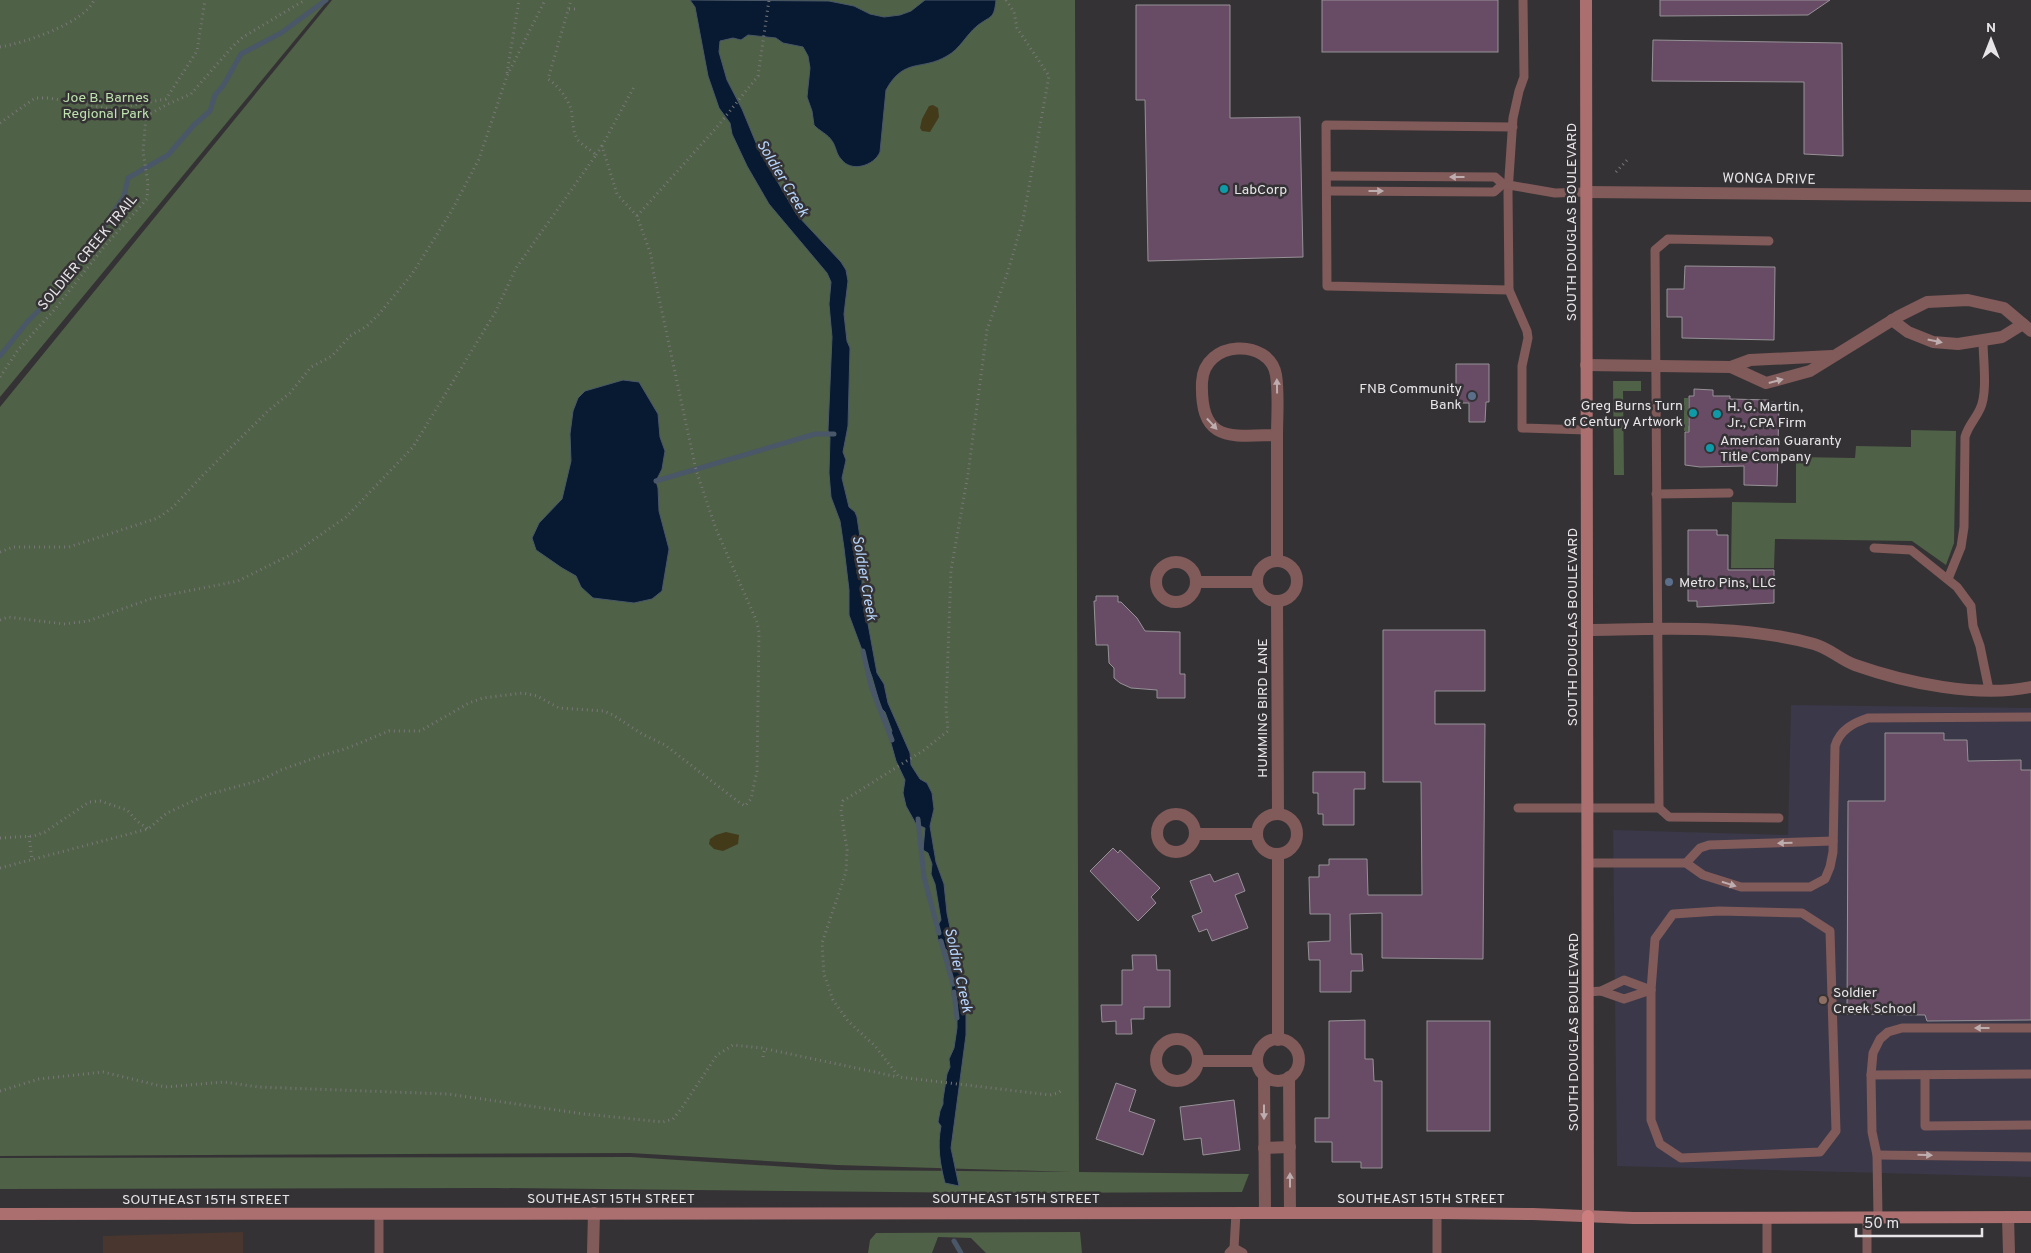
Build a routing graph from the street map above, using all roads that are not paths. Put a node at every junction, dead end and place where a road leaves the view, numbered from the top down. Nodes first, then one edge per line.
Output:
1 (1523, 0) edge
2 (1586, 0) edge
3 (1513, 127) junction
4 (1326, 176) junction
5 (1506, 184) junction
6 (1327, 191) junction
7 (1586, 192) junction
8 (2031, 196) edge
9 (1770, 241) dead end
10 (1508, 290) junction
11 (1892, 320) junction
12 (2027, 327) edge
13 (1983, 341) junction
14 (1834, 355) junction
15 (1586, 365) junction
16 (1655, 365) junction
17 (1731, 367) junction
18 (1586, 430) junction
19 (1277, 435) junction
20 (1729, 493) dead end
21 (1656, 494) junction
22 (1874, 548) dead end
23 (1277, 561) junction
24 (1948, 579) junction
25 (1196, 582) dead end
26 (1257, 582) junction
27 (1277, 602) junction
28 (1658, 629) junction
29 (1587, 630) junction
30 (2031, 687) edge
31 (1989, 690) junction
32 (2031, 717) edge
33 (1518, 808) dead end
34 (1659, 808) junction
35 (1588, 809) junction
36 (1278, 814) junction
37 (1779, 818) dead end
38 (1196, 834) dead end
39 (1257, 834) junction
40 (1833, 841) junction
41 (1278, 854) junction
42 (1588, 863) junction
43 (1686, 863) junction
44 (1651, 990) junction
45 (1594, 992) junction
46 (2031, 1028) edge
47 (1278, 1040) junction
48 (1198, 1061) dead end
49 (1257, 1061) junction
50 (2031, 1074) edge
51 (1871, 1075) junction
52 (1924, 1075) junction
53 (1264, 1076) junction
54 (1290, 1077) junction
55 (2031, 1125) edge
56 (1290, 1147) junction
57 (1264, 1148) junction
58 (1877, 1154) junction
59 (2031, 1157) edge
60 (594, 1213) junction
61 (1236, 1213) junction
62 (1265, 1213) junction
63 (1290, 1213) junction
64 (1437, 1213) junction
65 (0, 1214) edge
66 (379, 1214) junction
67 (1588, 1216) junction
68 (1767, 1217) junction
69 (1873, 1217) junction
70 (2008, 1217) junction
71 (2031, 1217) edge
72 (1232, 1250) edge
73 (380, 1253) edge
74 (593, 1253) edge
75 (1243, 1253) edge
76 (1437, 1253) edge
77 (1588, 1253) edge
78 (1767, 1253) edge
79 (1867, 1253) edge
80 (2009, 1253) edge

1 - 3 lane
2 - 7 main road, SOUTH DOUGLAS BOULEVARD
3 - 4 lane
3 - 5 lane
5 -> 4 lane, WONGA DRIVE
4 - 6 lane
6 -> 5 lane
5 - 7 lane, WONGA DRIVE
5 - 10 lane
6 - 10 lane
7 - 8 street, WONGA DRIVE
7 - 15 main road, SOUTH DOUGLAS BOULEVARD
9 - 16 lane
10 - 18 lane
11 - 12 street
11 -> 13 street
11 - 14 street
12 - 13 street
13 - 24 lane
14 - 17 street
17 -> 14 street
15 - 16 street
15 - 18 main road, SOUTH DOUGLAS BOULEVARD
16 - 17 street
16 - 21 lane
18 - 29 main road, SOUTH DOUGLAS BOULEVARD
19 -> 19 street
19 - 23 street
20 - 21 lane
21 - 28 lane
22 - 24 lane
23 - 26 street
23 - 27 street
24 - 31 lane
25 - 26 street
26 - 27 street
27 - 36 street, HUMMING BIRD LANE
28 - 29 street
28 - 31 street
28 - 34 lane
29 - 35 main road, SOUTH DOUGLAS BOULEVARD
30 - 31 street
32 - 40 lane
33 - 35 lane
34 - 35 lane
34 - 37 lane
35 - 42 main road, SOUTH DOUGLAS BOULEVARD
36 - 39 street
36 - 41 street
38 - 39 street
39 - 41 street
40 -> 43 lane
43 -> 40 lane
41 - 47 street
42 - 43 lane
42 - 45 main road, SOUTH DOUGLAS BOULEVARD
44 - 44 lane
44 - 45 lane
44 - 45 lane
45 - 67 main road, SOUTH DOUGLAS BOULEVARD
46 -> 51 lane
47 - 49 street
47 - 54 street
48 - 49 street
49 - 53 street
50 - 52 lane
51 - 52 lane
51 - 58 lane
52 - 55 lane
53 - 54 street
53 -> 57 street
54 - 56 street
56 - 57 street
63 -> 56 street
57 - 62 street
58 -> 59 lane
58 - 69 lane
60 - 61 main road, SOUTHEAST 15TH STREET
60 - 66 main road, SOUTHEAST 15TH STREET
60 - 74 street
61 - 62 main road, SOUTHEAST 15TH STREET
61 - 72 lane
62 - 63 main road, SOUTHEAST 15TH STREET
63 - 64 main road, SOUTHEAST 15TH STREET
64 - 67 main road, SOUTHEAST 15TH STREET
64 - 76 lane
65 - 66 main road, SOUTHEAST 15TH STREET
66 - 73 lane
67 - 68 main road, SOUTHEAST 15TH STREET
67 - 77 main road, SOUTH DOUGLAS BOULEVARD
68 - 69 main road, SOUTHEAST 15TH STREET
68 - 78 lane
69 - 70 main road, SOUTHEAST 15TH STREET
69 - 79 lane
70 - 71 main road, SOUTHEAST 15TH STREET
70 - 80 street
72 - 75 lane

